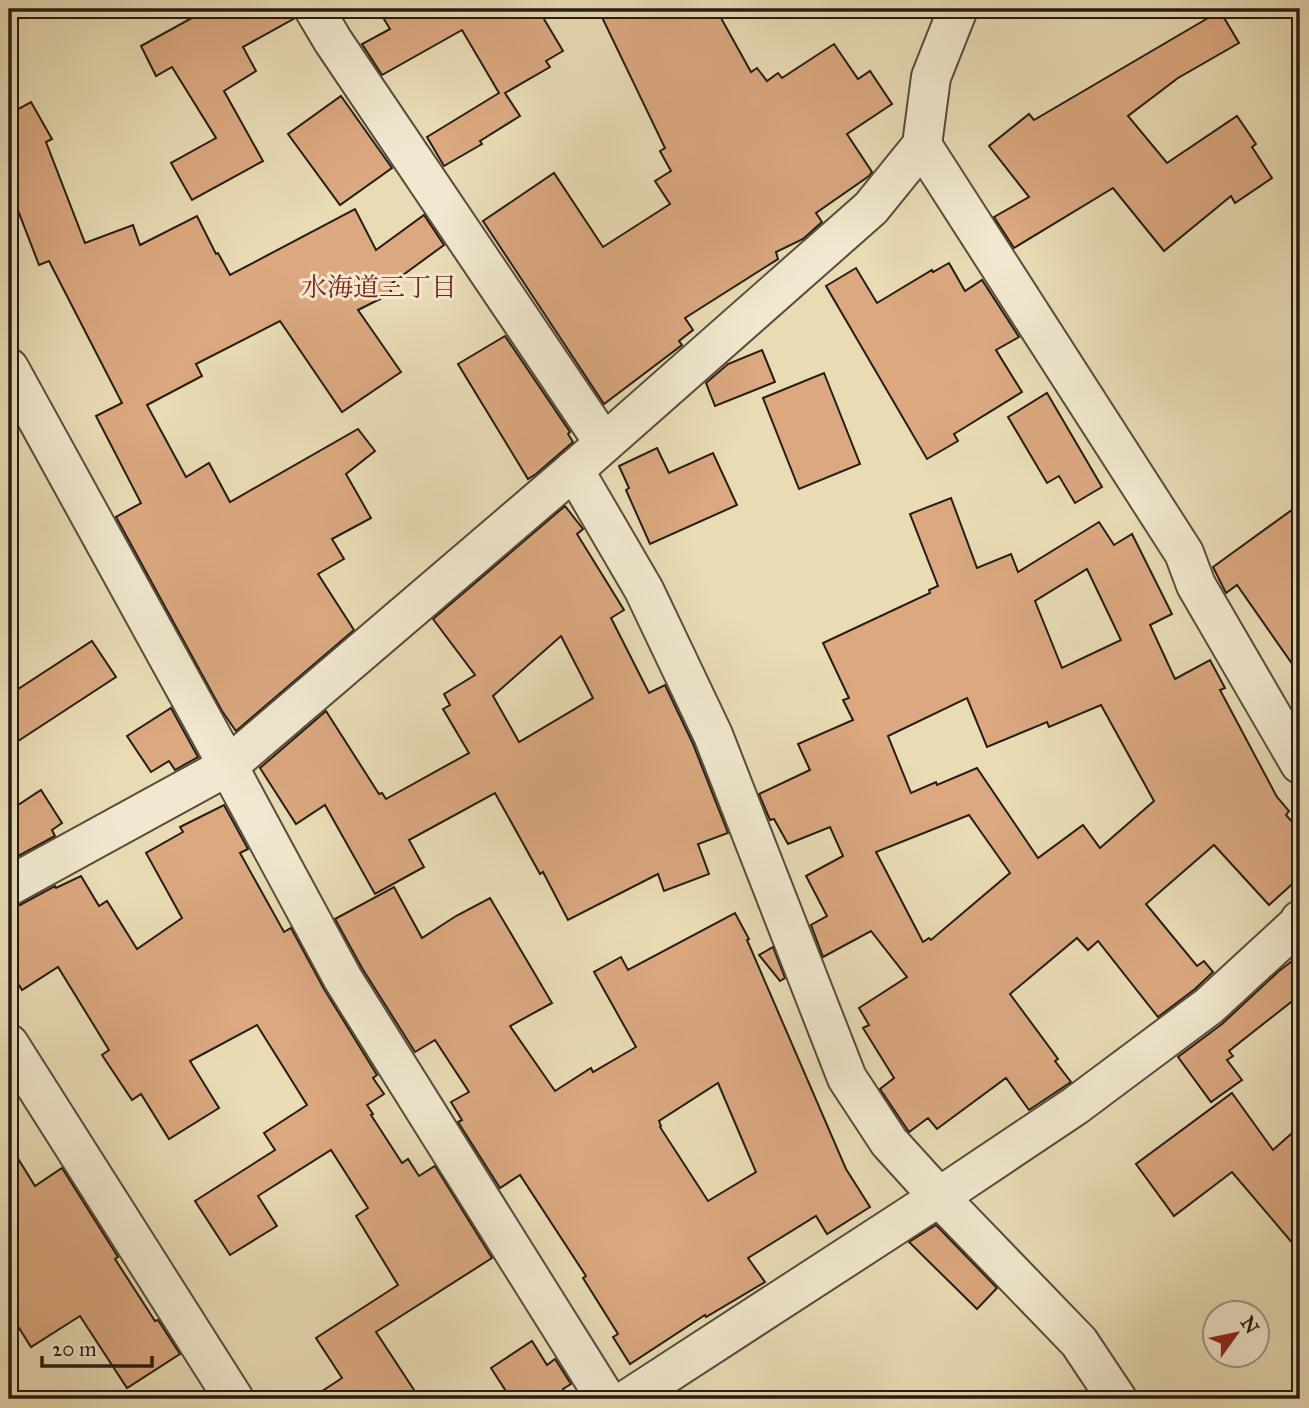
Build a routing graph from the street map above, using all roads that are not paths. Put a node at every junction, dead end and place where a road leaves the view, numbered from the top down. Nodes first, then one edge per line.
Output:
1 (314, 9) edge
2 (958, 9) edge
3 (922, 145) junction
4 (9, 368) edge
5 (604, 443) junction
6 (574, 470) junction
7 (1300, 764) edge
8 (228, 766) junction
9 (9, 886) edge
10 (1300, 920) edge
11 (9, 1044) edge
12 (939, 1197) junction
13 (234, 1399) edge
14 (606, 1399) edge
15 (628, 1399) edge
16 (1117, 1399) edge

1 - 5 street
2 - 3 street
3 - 5 street
3 - 7 street
4 - 8 street
5 - 6 street
6 - 8 street
6 - 12 street
8 - 9 street
8 - 14 street
10 - 12 street
11 - 13 street
12 - 15 street
12 - 16 street

